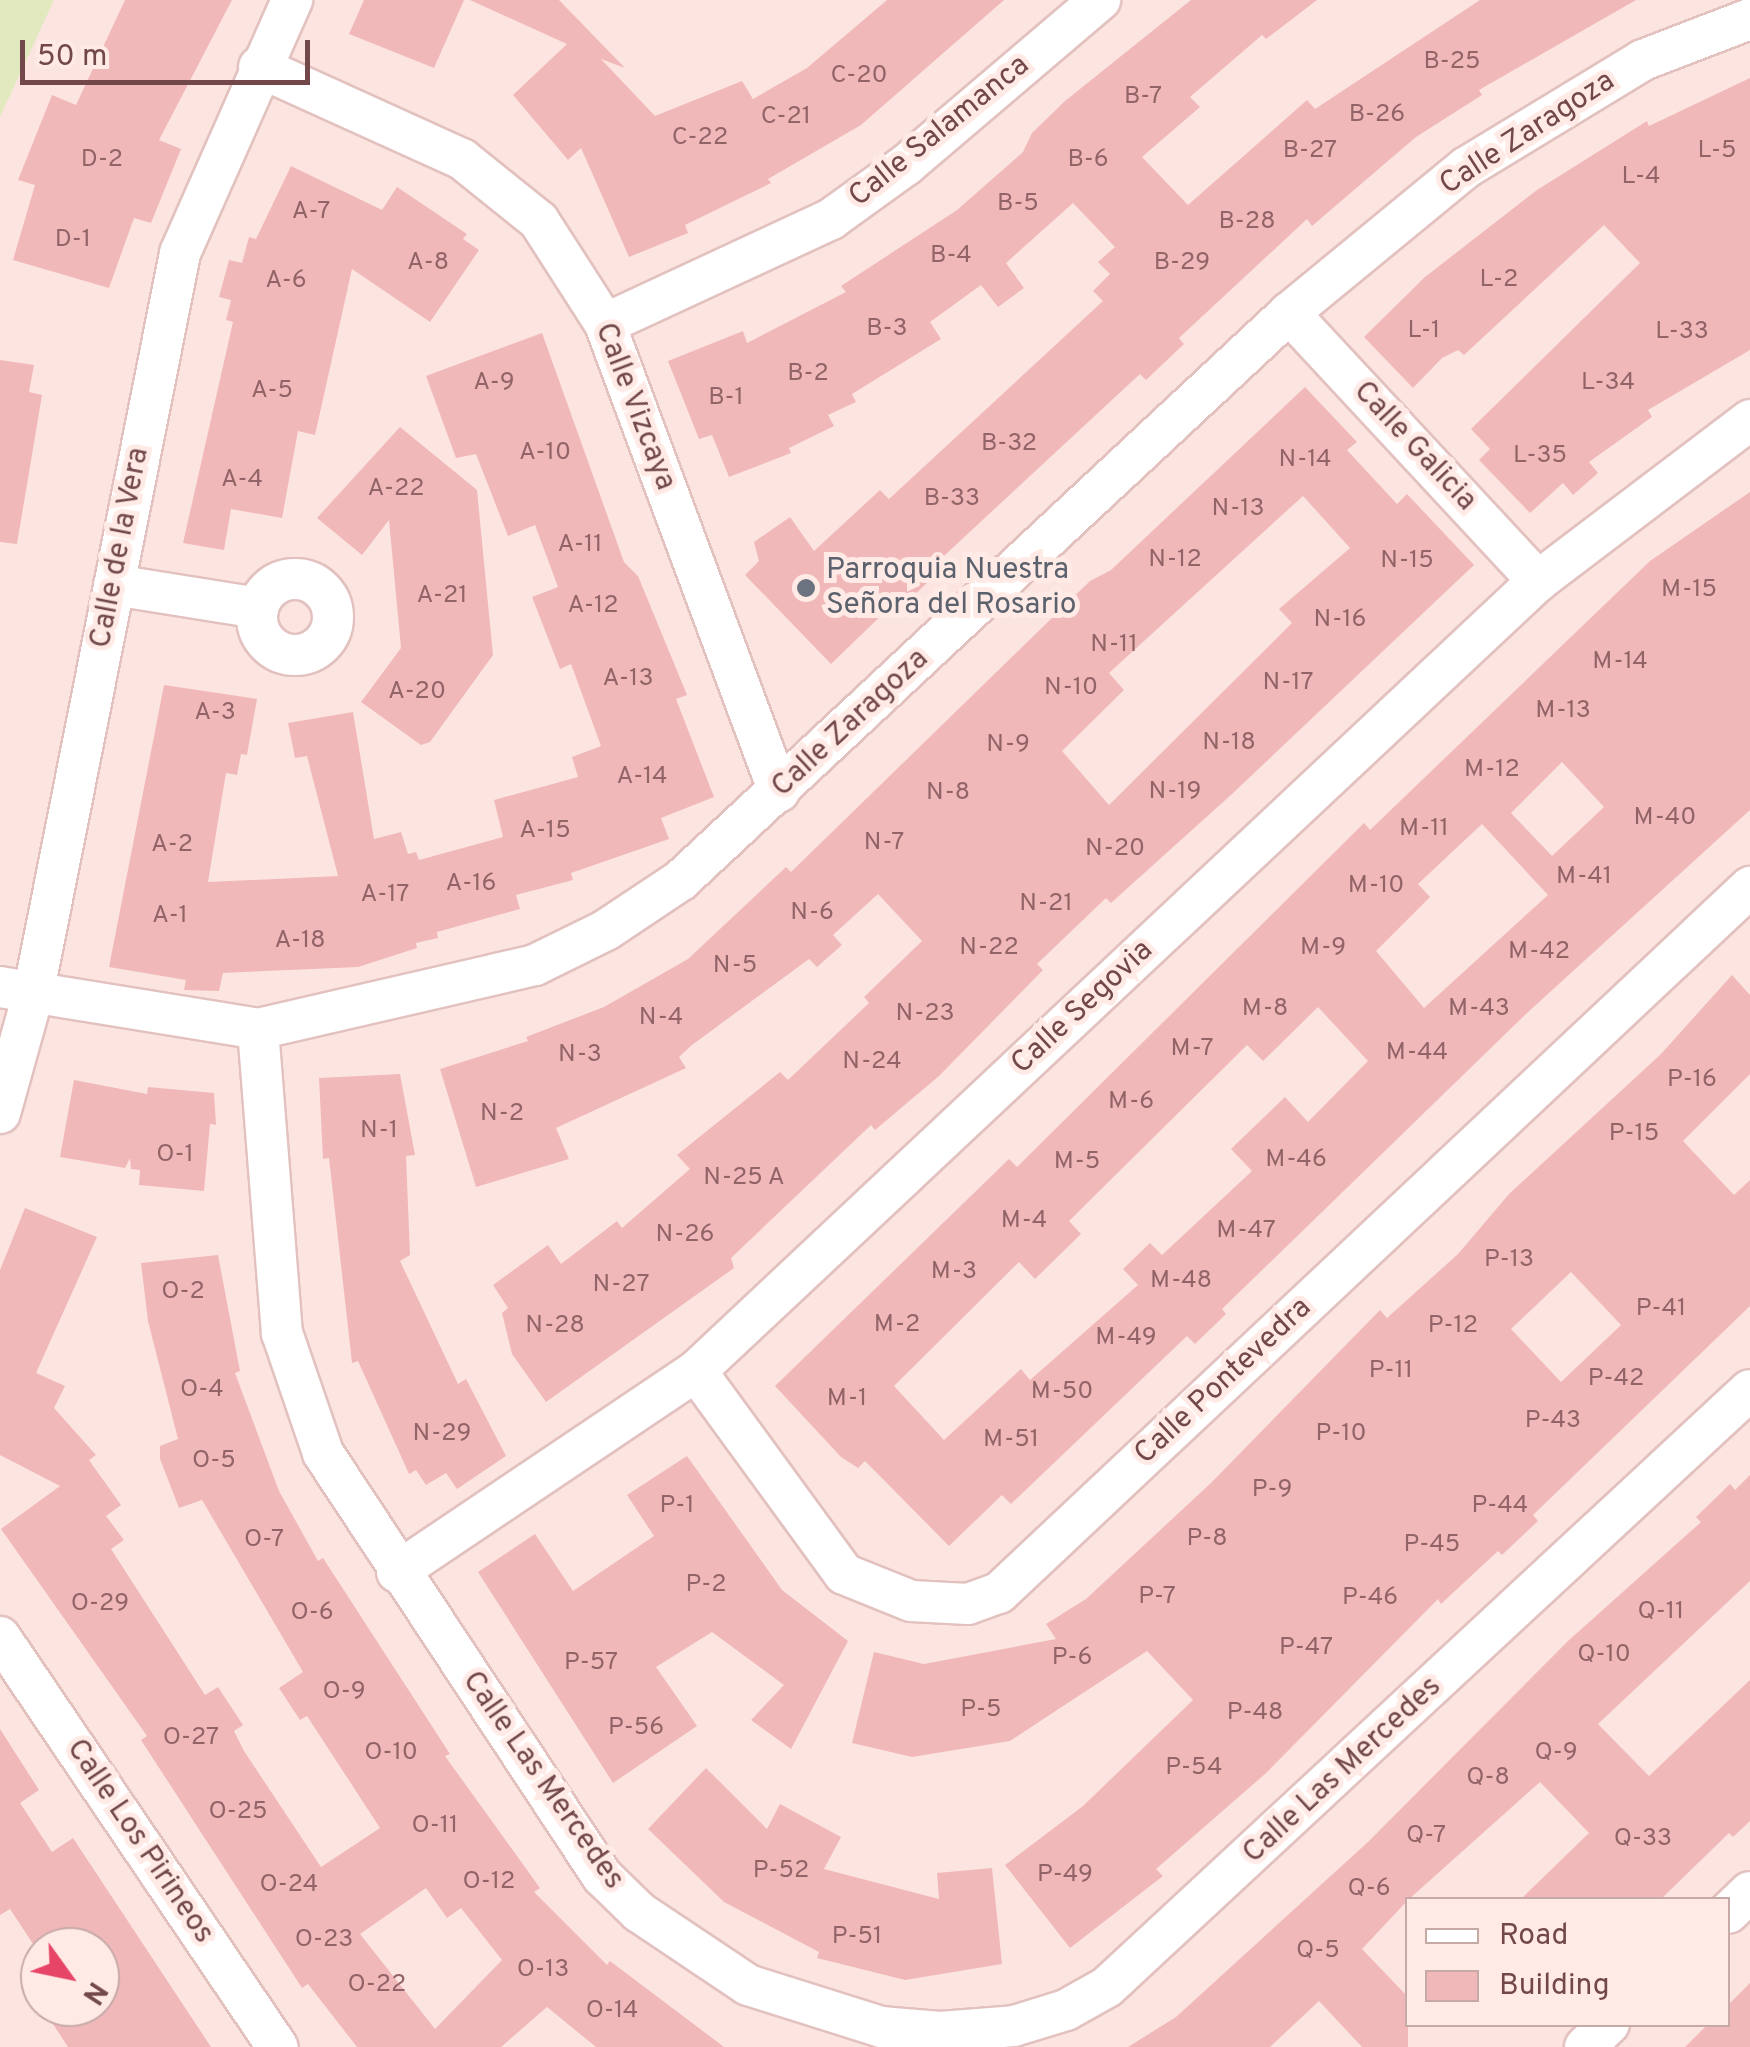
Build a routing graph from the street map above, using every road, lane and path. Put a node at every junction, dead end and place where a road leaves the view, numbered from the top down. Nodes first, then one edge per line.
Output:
1 (292, 0) edge
2 (1100, 0) edge
3 (1750, 19) edge
4 (259, 67) junction
5 (1290, 313) junction
6 (605, 324) junction
7 (1750, 420) edge
8 (1538, 580) junction
9 (114, 585) junction
10 (258, 608) dead end
11 (779, 792) junction
12 (1750, 887) edge
13 (16, 991) edge
14 (258, 1029) junction
15 (0, 1113) edge
16 (696, 1371) junction
17 (1750, 1390) edge
18 (397, 1572) junction
19 (0, 1637) edge
20 (1750, 1892) edge
21 (1730, 1911) edge
22 (1606, 2027) edge
23 (878, 2037) edge
24 (278, 2047) edge
25 (1585, 2047) edge

1 - 4 street, Calle de la Vera
2 - 6 street, Calle Salamanca
3 - 5 street, Calle Zaragoza
4 - 6 street, Calle Vizcaya
4 - 9 street, Calle de la Vera
5 - 8 street, Calle Galicia
5 - 11 street, Calle Zaragoza
6 - 11 street, Calle Vizcaya
7 - 8 street, Calle Segovia
8 - 16 street, Calle Segovia
9 - 10 street
9 - 13 street, Calle de la Vera
11 - 14 street, Calle Zaragoza
12 - 16 street, Calle Pontevedra
13 - 14 street, Calle Zaragoza
13 - 15 street, Calle de la Vera
14 - 18 street, Calle Las Mercedes
16 - 18 street, Calle Segovia
17 - 23 street, Calle Las Mercedes
18 - 23 street, Calle Las Mercedes
19 - 24 street, Calle Los Pirineos
20 - 21 street
22 - 25 street

